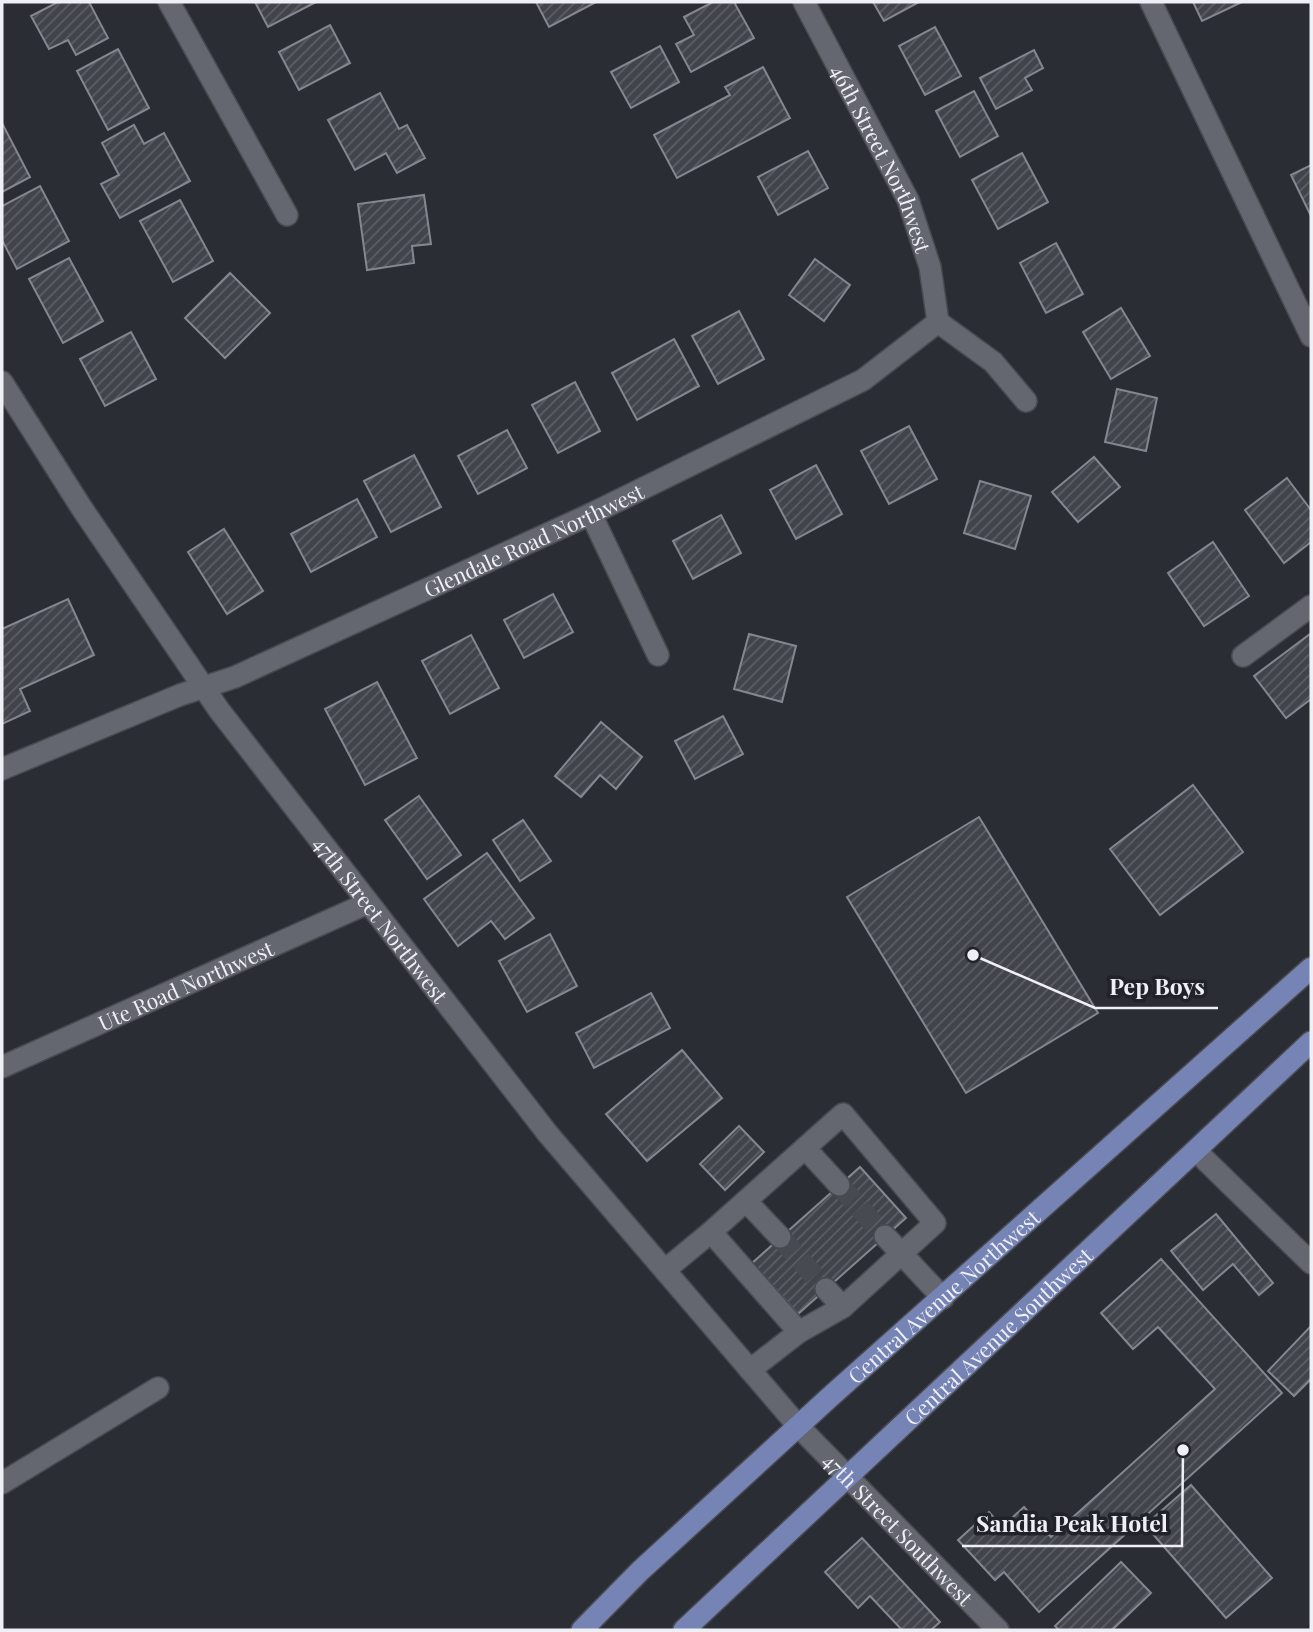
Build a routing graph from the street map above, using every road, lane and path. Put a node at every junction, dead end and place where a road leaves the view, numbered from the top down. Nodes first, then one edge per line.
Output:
1 (169, 2) edge
2 (804, 2) edge
3 (1151, 2) edge
4 (287, 215) dead end
5 (938, 322) junction
6 (1311, 336) edge
7 (2, 382) edge
8 (1026, 401) dead end
9 (591, 514) junction
10 (1311, 606) edge
11 (658, 655) dead end
12 (1243, 656) dead end
13 (203, 688) junction
14 (2, 769) edge
15 (368, 902) junction
16 (1311, 968) edge
17 (1311, 1042) edge
18 (2, 1067) edge
19 (805, 1148) junction
20 (1196, 1151) junction
21 (839, 1185) tunnel mouth
22 (746, 1201) junction
23 (712, 1232) junction
24 (885, 1236) tunnel mouth
25 (780, 1237) tunnel mouth
26 (902, 1254) junction
27 (1311, 1263) edge
28 (665, 1270) junction
29 (827, 1289) tunnel mouth
30 (943, 1298) junction
31 (843, 1307) junction
32 (799, 1332) junction
33 (750, 1370) junction
34 (158, 1388) dead end
35 (799, 1427) junction
36 (846, 1475) junction
37 (2, 1483) edge
38 (582, 1630) edge
39 (684, 1630) edge
40 (998, 1630) edge

1 - 4 street
2 - 5 street, 46th Street Northwest
3 - 6 street
5 - 8 street
5 - 9 street, Glendale Road Northwest
7 - 13 street, 47th Street Northwest
9 - 11 street
9 - 13 street, Glendale Road Northwest
10 - 12 street
13 - 14 street, Glendale Road Northwest
13 - 15 street, 47th Street Northwest
15 - 18 street, Ute Road Northwest
15 - 28 street, 47th Street Northwest
16 - 30 main road, Central Avenue Northwest
17 - 20 main road, Central Avenue Southwest
19 - 21 street
19 - 22 street
19 - 26 street
20 - 27 street
20 - 36 main road, Central Avenue Southwest
22 - 23 street
22 - 25 street
23 - 28 street
23 - 32 street
24 - 26 street
26 - 30 street
26 - 31 street
28 - 33 street, 47th Street Northwest
29 - 31 street
30 - 35 main road, Central Avenue Northwest
31 - 32 street
32 - 33 street
33 - 35 street, 47th Street Northwest
34 - 37 street
35 - 36 street, 47th Street Southwest
35 - 38 main road, Central Avenue Northwest
36 - 39 main road, Central Avenue Southwest
36 - 40 street, 47th Street Southwest

